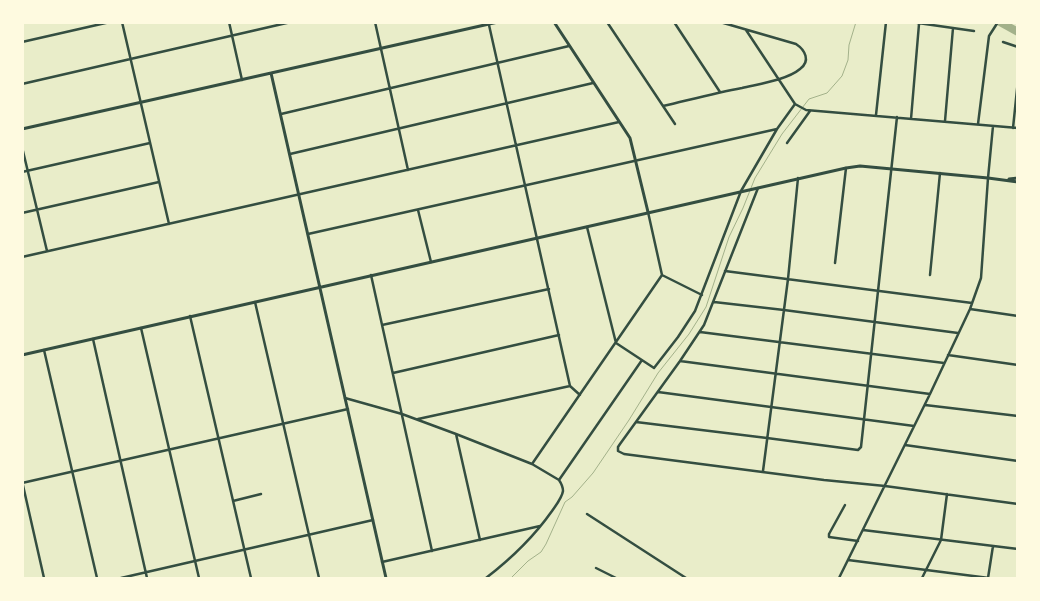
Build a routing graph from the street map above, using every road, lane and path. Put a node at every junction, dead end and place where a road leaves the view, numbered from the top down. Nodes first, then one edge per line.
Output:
1 (110, 22) edge
2 (122, 22) edge
3 (229, 22) edge
4 (292, 22) edge
5 (375, 22) edge
6 (498, 22) edge
7 (554, 22) edge
8 (607, 22) edge
9 (674, 22) edge
10 (720, 22) edge
11 (886, 22) edge
12 (911, 22) edge
13 (998, 22) edge
14 (919, 24) edge
15 (489, 25) junction
16 (953, 28) junction
17 (746, 30) junction
18 (974, 31) dead end
19 (232, 36) junction
20 (22, 42) edge
21 (1003, 42) dead end
22 (569, 46) junction
23 (1018, 48) edge
24 (381, 49) junction
25 (130, 59) junction
26 (498, 64) junction
27 (272, 73) junction
28 (779, 79) junction
29 (242, 80) junction
30 (1018, 80) edge
31 (593, 83) junction
32 (22, 84) edge
33 (390, 88) junction
34 (721, 92) junction
35 (140, 102) junction
36 (507, 103) junction
37 (795, 104) junction
38 (663, 106) junction
39 (808, 111) junction
40 (281, 114) junction
41 (876, 116) junction
42 (897, 117) junction
43 (911, 118) junction
44 (620, 122) junction
45 (945, 122) junction
46 (675, 124) dead end
47 (978, 124) junction
48 (994, 126) junction
49 (399, 128) junction
50 (1013, 128) junction
51 (1018, 128) edge
52 (22, 129) edge
53 (778, 129) junction
54 (150, 143) junction
55 (788, 143) dead end
56 (516, 145) junction
57 (22, 147) edge
58 (290, 154) junction
59 (636, 161) junction
60 (846, 168) junction
61 (892, 169) junction
62 (28, 170) junction
63 (408, 170) junction
64 (22, 172) edge
65 (940, 173) junction
66 (798, 178) junction
67 (988, 178) junction
68 (1018, 180) edge
69 (159, 182) junction
70 (525, 186) junction
71 (757, 188) junction
72 (743, 191) junction
73 (299, 194) junction
74 (37, 210) junction
75 (418, 210) junction
76 (648, 212) junction
77 (22, 213) edge
78 (169, 224) junction
79 (587, 226) junction
80 (308, 234) junction
81 (537, 238) junction
82 (47, 251) junction
83 (22, 257) edge
84 (432, 262) junction
85 (835, 263) dead end
86 (725, 271) junction
87 (930, 274) dead end
88 (371, 275) junction
89 (662, 275) junction
90 (788, 279) junction
91 (320, 287) junction
92 (549, 289) junction
93 (879, 290) junction
94 (702, 296) junction
95 (256, 302) junction
96 (714, 302) junction
97 (972, 303) junction
98 (970, 309) junction
99 (784, 310) junction
100 (190, 316) junction
101 (1018, 316) edge
102 (875, 323) junction
103 (382, 325) junction
104 (141, 328) junction
105 (700, 332) junction
106 (958, 333) junction
107 (559, 336) junction
108 (93, 339) junction
109 (780, 341) junction
110 (616, 343) junction
111 (44, 350) junction
112 (22, 354) edge
113 (872, 354) junction
114 (948, 355) junction
115 (642, 360) junction
116 (680, 361) junction
117 (944, 363) junction
118 (1018, 365) edge
119 (393, 373) junction
120 (775, 374) junction
121 (570, 386) junction
122 (868, 386) junction
123 (658, 392) junction
124 (930, 394) junction
125 (580, 395) junction
126 (345, 398) junction
127 (925, 405) junction
128 (771, 407) junction
129 (348, 409) junction
130 (402, 414) junction
131 (1018, 416) edge
132 (864, 419) junction
133 (417, 420) junction
134 (636, 422) junction
135 (283, 423) junction
136 (914, 426) junction
137 (456, 434) junction
138 (218, 438) junction
139 (767, 438) junction
140 (905, 445) junction
141 (169, 449) junction
142 (120, 460) junction
143 (1018, 461) edge
144 (532, 464) junction
145 (72, 471) junction
146 (763, 471) junction
147 (559, 480) junction
148 (23, 482) edge
149 (885, 486) junction
150 (261, 494) dead end
151 (947, 494) junction
152 (233, 502) junction
153 (1018, 504) edge
154 (845, 505) dead end
155 (587, 514) dead end
156 (373, 520) junction
157 (542, 526) junction
158 (863, 530) junction
159 (309, 535) junction
160 (480, 540) junction
161 (941, 540) junction
162 (858, 541) junction
163 (994, 546) junction
164 (244, 550) junction
165 (1018, 550) edge
166 (432, 551) junction
167 (848, 560) junction
168 (195, 562) junction
169 (382, 562) junction
170 (596, 568) dead end
171 (926, 570) junction
172 (145, 573) junction
173 (954, 574) junction
174 (44, 578) edge
175 (97, 578) edge
176 (121, 578) edge
177 (146, 578) edge
178 (199, 578) edge
179 (251, 578) edge
180 (319, 578) edge
181 (386, 578) edge
182 (486, 578) edge
183 (616, 578) edge
184 (686, 578) edge
185 (839, 578) edge
186 (922, 578) edge
187 (953, 578) edge
188 (989, 578) edge

1 - 20 street
2 - 25 street
3 - 19 street
4 - 19 street
5 - 24 street
6 - 15 street
7 - 22 street
8 - 38 street
9 - 34 street
10 - 17 street
11 - 41 street
12 - 14 street
13 - 47 street
14 - 16 street
14 - 43 street
15 - 24 street
15 - 26 street
16 - 18 street
16 - 45 street
17 - 28 street
17 - 28 street
19 - 25 street
19 - 29 street
21 - 23 street
22 - 26 street
22 - 31 street
24 - 27 street
24 - 33 street
25 - 32 street
25 - 35 street
26 - 33 street
26 - 36 street
27 - 29 street
27 - 40 street
28 - 34 street
28 - 37 street
29 - 35 street
30 - 50 street
31 - 36 street
31 - 44 street
33 - 40 street
33 - 49 street
34 - 38 street
35 - 52 street
35 - 54 street
36 - 49 street
36 - 56 street
37 - 39 street
37 - 53 street
38 - 46 street
39 - 41 street
39 - 55 street
40 - 58 street
41 - 42 street
42 - 43 street
42 - 61 street
43 - 45 street
44 - 56 street
44 - 59 street
45 - 47 street
47 - 48 street
48 - 50 street
48 - 67 street
49 - 58 street
49 - 63 street
50 - 51 street
53 - 59 street
53 - 72 street
54 - 62 street
54 - 69 street
56 - 63 street
56 - 70 street
57 - 62 street
58 - 73 street
59 - 70 street
59 - 76 street
60 - 61 street
60 - 66 street
60 - 85 street
61 - 65 street
61 - 93 street
62 - 64 street
62 - 74 street
63 - 73 street
65 - 67 street
65 - 87 street
66 - 71 street
66 - 90 street
67 - 68 street
67 - 97 street
69 - 74 street
69 - 78 street
70 - 75 street
70 - 81 street
71 - 72 street
71 - 86 street
72 - 76 street
72 - 94 street
73 - 78 street
73 - 80 street
74 - 77 street
74 - 82 street
75 - 80 street
75 - 84 street
76 - 79 street
76 - 89 street
78 - 82 street
79 - 81 street
79 - 110 street
80 - 91 street
81 - 84 street
81 - 92 street
82 - 83 street
84 - 88 street
86 - 90 street
86 - 96 street
88 - 91 street
88 - 103 street
89 - 94 street
89 - 110 street
90 - 93 street
90 - 99 street
91 - 95 street
91 - 126 street
92 - 103 street
92 - 107 street
93 - 97 street
93 - 102 street
94 - 115 street
95 - 100 street
95 - 135 street
96 - 99 street
96 - 105 street
97 - 98 street
98 - 101 street
98 - 106 street
99 - 102 street
99 - 109 street
100 - 104 street
100 - 138 street
102 - 106 street
102 - 113 street
103 - 119 street
104 - 108 street
104 - 141 street
105 - 109 street
105 - 116 street
106 - 114 street
107 - 119 street
107 - 121 street
108 - 111 street
108 - 142 street
109 - 113 street
109 - 120 street
110 - 115 street
110 - 125 street
111 - 112 street
111 - 145 street
113 - 117 street
113 - 122 street
114 - 117 street
114 - 118 street
115 - 147 street
116 - 120 street
116 - 123 street
117 - 124 street
119 - 130 street
120 - 122 street
120 - 128 street
121 - 125 street
121 - 133 street
122 - 124 street
122 - 132 street
123 - 128 street
123 - 134 street
124 - 127 street
125 - 144 street
126 - 129 street
126 - 130 street
127 - 131 street
127 - 136 street
128 - 132 street
128 - 139 street
129 - 135 street
129 - 156 street
130 - 133 street
130 - 166 street
132 - 136 street
132 - 139 street
133 - 137 street
134 - 139 street
134 - 146 street
135 - 138 street
135 - 159 street
136 - 140 street
137 - 144 street
137 - 160 street
138 - 141 street
138 - 152 street
139 - 146 street
140 - 143 street
140 - 149 street
141 - 142 street
141 - 168 street
142 - 145 street
142 - 172 street
144 - 147 street
145 - 148 street
145 - 175 street
146 - 149 street
147 - 157 street
148 - 174 street
149 - 151 street
149 - 158 street
150 - 152 street
151 - 153 street
151 - 161 street
152 - 164 street
154 - 162 street
155 - 184 street
156 - 159 street
156 - 169 street
157 - 160 street
157 - 182 street
158 - 161 street
158 - 162 street
159 - 164 street
159 - 180 street
160 - 166 street
161 - 163 street
161 - 171 street
162 - 167 street
163 - 165 street
163 - 188 street
164 - 168 street
164 - 179 street
166 - 169 street
167 - 171 street
167 - 185 street
168 - 172 street
168 - 178 street
169 - 181 street
170 - 183 street
171 - 173 street
171 - 186 street
172 - 176 street
172 - 177 street
173 - 187 street
173 - 188 street

